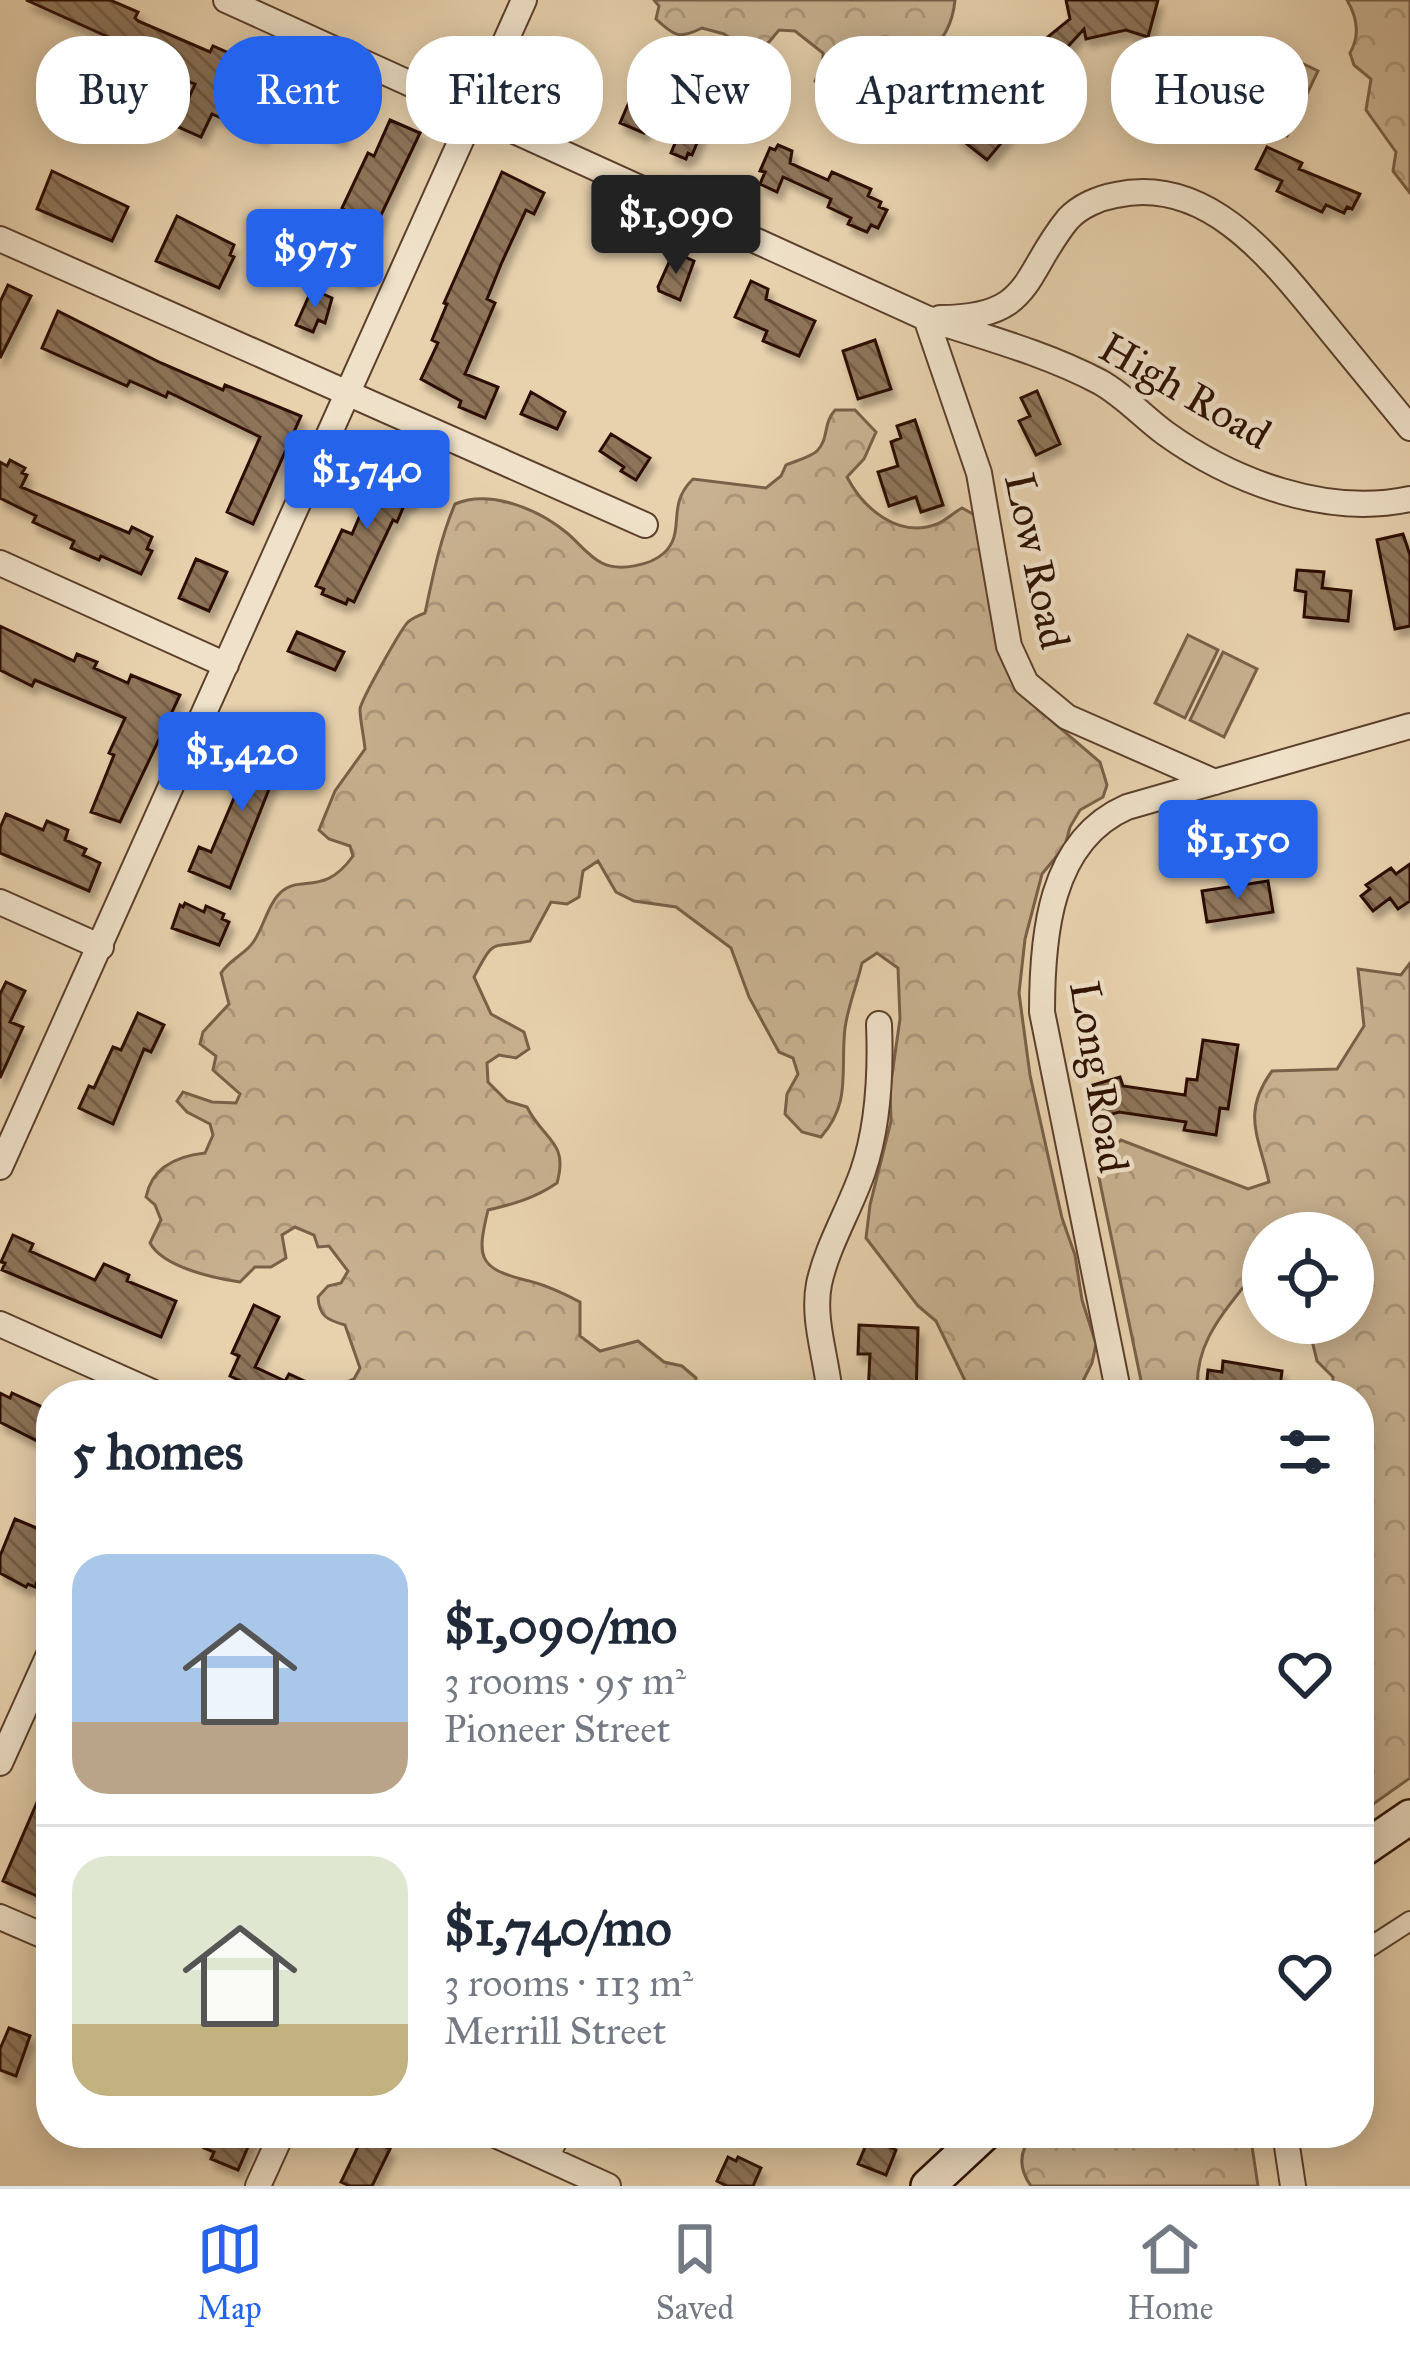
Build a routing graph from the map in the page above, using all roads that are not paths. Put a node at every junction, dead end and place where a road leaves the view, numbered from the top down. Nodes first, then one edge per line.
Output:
1 (226, 0) edge
2 (524, 0) edge
3 (508, 36) edge
4 (406, 83) edge
5 (460, 144) edge
6 (540, 144) edge
7 (0, 239) edge
8 (926, 318) junction
9 (349, 395) junction
10 (1410, 428) edge
11 (1410, 499) edge
12 (645, 525) dead end
13 (0, 563) edge
14 (226, 665) junction
15 (1410, 726) edge
16 (1215, 782) junction
17 (0, 902) edge
18 (101, 947) junction
19 (879, 1024) dead end
20 (0, 1167) edge
21 (0, 1324) edge
22 (125, 1380) edge
23 (829, 1380) edge
24 (1116, 1380) edge
25 (36, 1683) edge
26 (0, 1763) edge
27 (1410, 1817) edge
28 (1374, 1842) edge
29 (0, 1917) edge
30 (1410, 1921) edge
31 (36, 1933) edge
32 (1374, 1944) edge
33 (275, 2148) edge
34 (524, 2148) edge
35 (551, 2148) edge
36 (969, 2148) edge
37 (1288, 2148) edge
38 (546, 2158) junction
39 (258, 2186) edge
40 (608, 2186) edge
41 (928, 2186) edge
42 (1294, 2186) edge

1 - 4 street, High Road
2 - 3 street
5 - 9 street
6 - 8 street, High Road
7 - 9 street
8 - 10 street
8 - 11 street, High Road
8 - 16 street, Low Road
9 - 12 street
9 - 14 street
13 - 14 street
14 - 18 street
15 - 16 street, Long Road
16 - 24 street, Long Road
17 - 18 street
18 - 20 street
19 - 23 street
21 - 22 street
25 - 26 street
27 - 28 main road
29 - 31 street
30 - 32 street
33 - 39 street
34 - 38 street
35 - 38 street
36 - 41 main road
37 - 42 street
38 - 40 street

